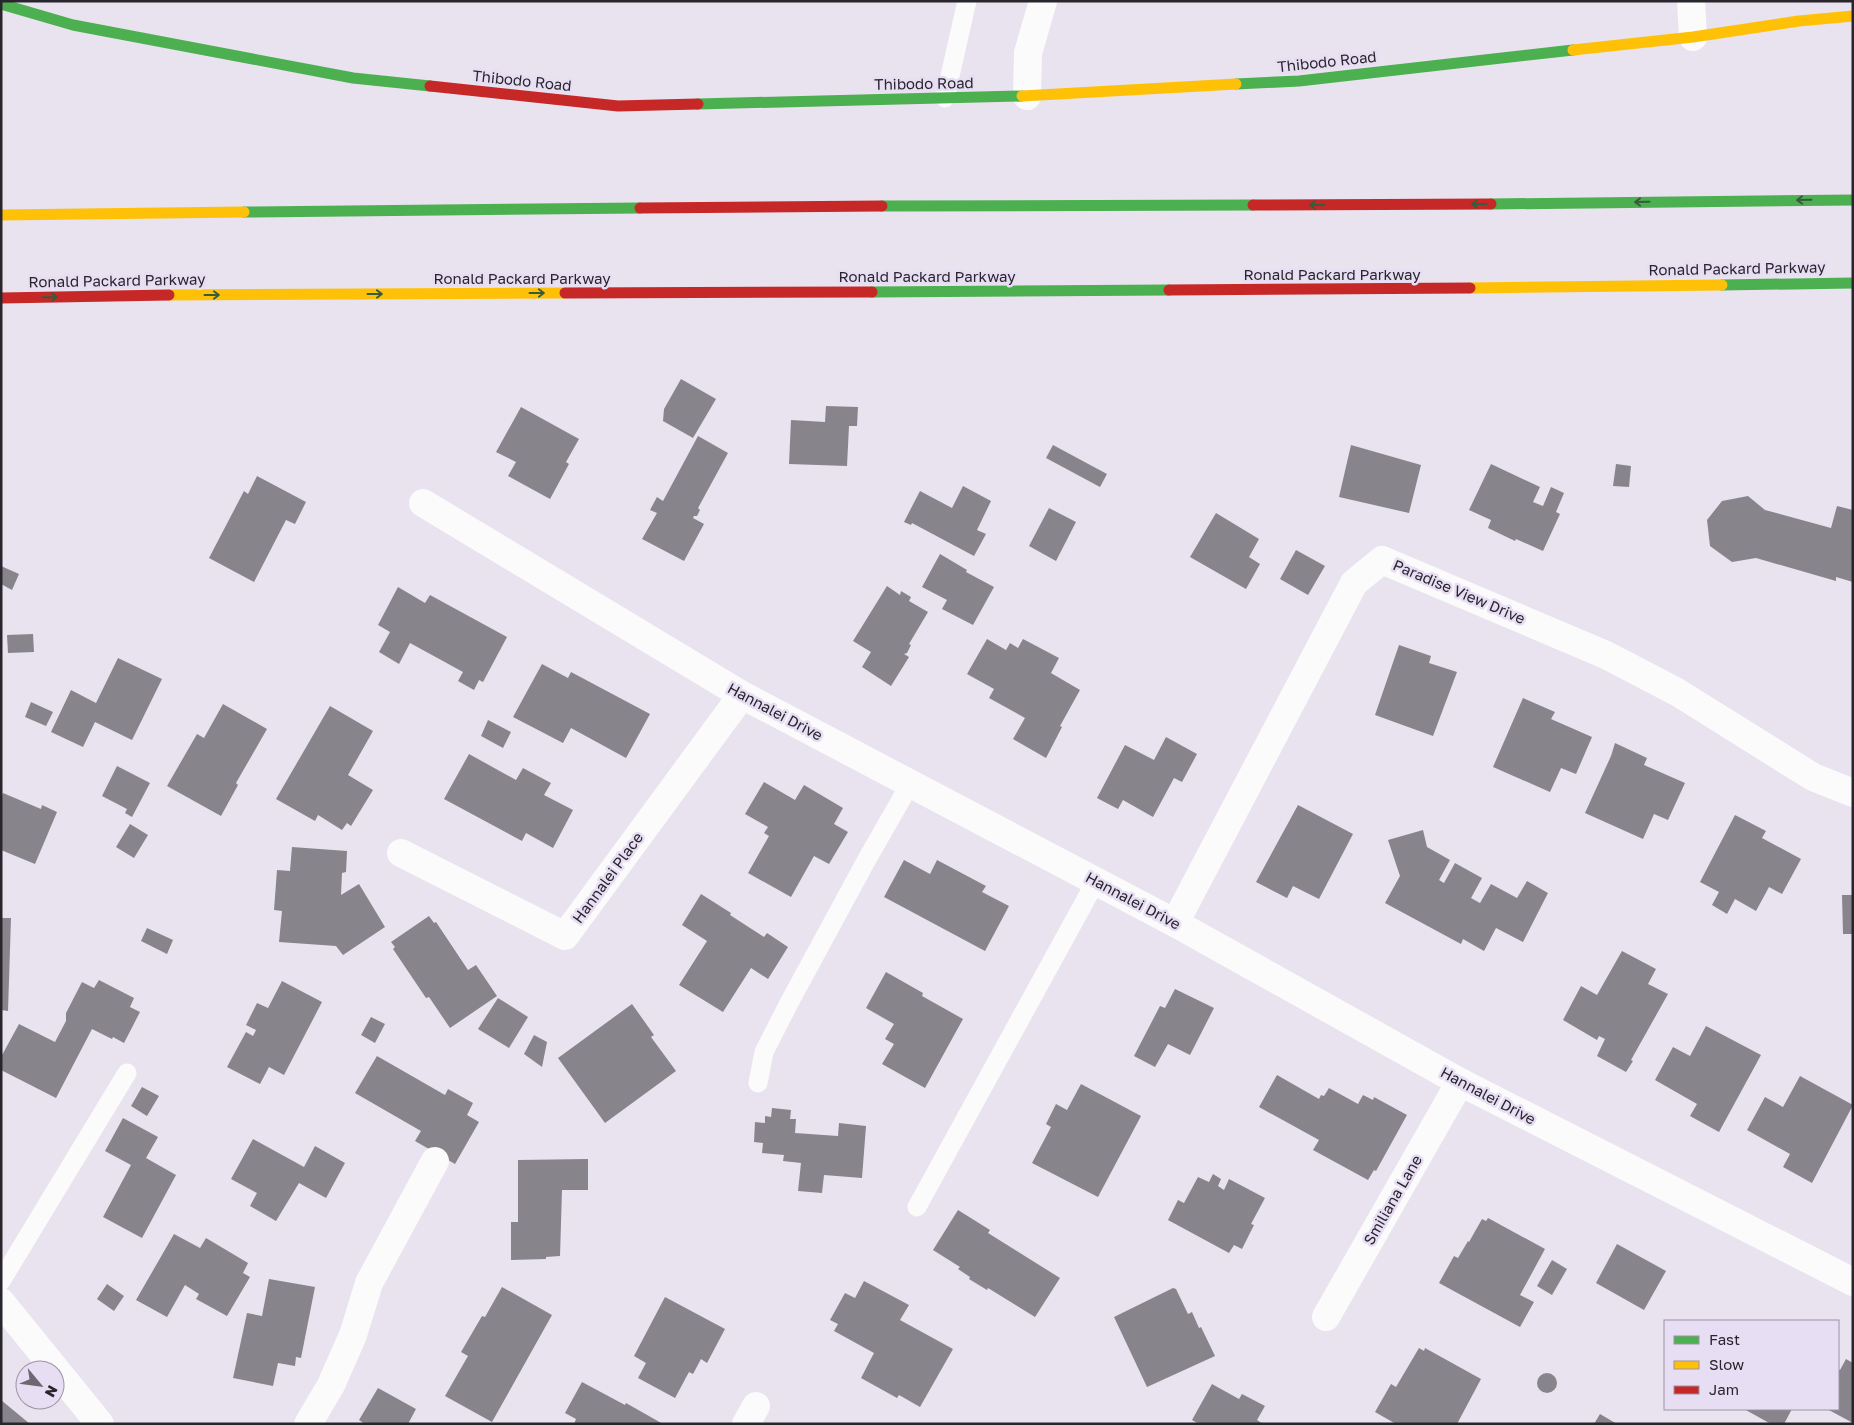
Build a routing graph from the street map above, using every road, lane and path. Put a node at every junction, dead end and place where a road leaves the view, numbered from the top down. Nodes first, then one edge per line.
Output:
1 (967, 1) edge
2 (1043, 1) edge
3 (1691, 1) edge
4 (1, 4) edge
5 (1853, 16) edge
6 (1692, 37) junction
7 (1027, 96) junction
8 (945, 98) junction
9 (1853, 200) edge
10 (1, 215) edge
11 (1853, 283) edge
12 (1, 298) edge
13 (423, 503) dead end
14 (742, 696) junction
15 (910, 784) junction
16 (1853, 793) edge
17 (401, 853) dead end
18 (1096, 881) junction
19 (1176, 923) junction
20 (127, 1073) dead end
21 (1460, 1082) junction
22 (758, 1083) dead end
23 (435, 1161) dead end
24 (917, 1207) dead end
25 (1, 1280) edge
26 (1853, 1282) edge
27 (1, 1302) edge
28 (1326, 1317) dead end
29 (100, 1424) edge
30 (308, 1424) edge

1 - 8 lane
2 - 7 street
3 - 6 street
4 - 8 main road, Thibodo Road
5 - 6 main road, Thibodo Road
6 - 7 main road, Thibodo Road
7 - 8 main road, Thibodo Road
9 -> 10 main road
12 -> 11 main road, Ronald Packard Parkway
13 - 14 street, Hannalei Drive
14 - 15 street, Hannalei Drive
14 - 17 street, Hannalei Place
15 - 18 street, Hannalei Drive
15 - 22 lane
16 - 19 street, Paradise View Drive
18 - 19 street, Hannalei Drive
18 - 24 lane
19 - 21 street, Hannalei Drive
20 - 25 lane
21 - 26 street, Hannalei Drive
21 - 28 street, Smiliana Lane
23 - 30 street
27 - 29 street

